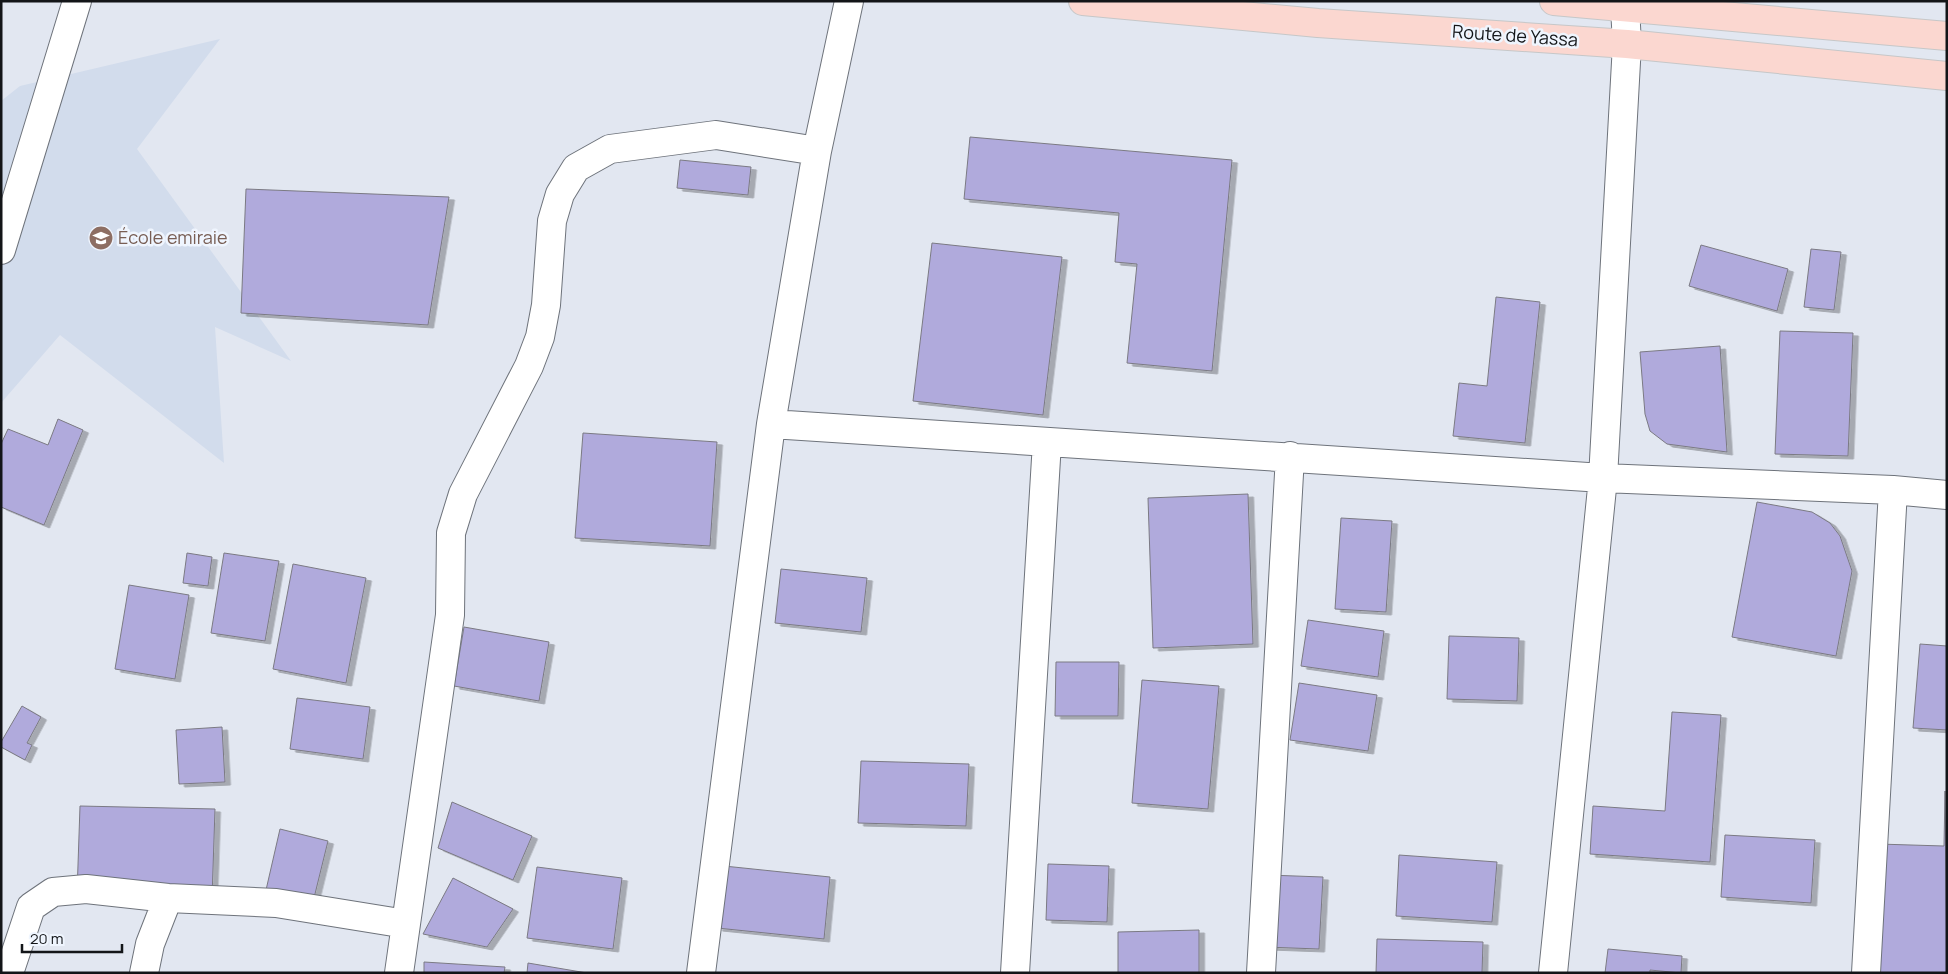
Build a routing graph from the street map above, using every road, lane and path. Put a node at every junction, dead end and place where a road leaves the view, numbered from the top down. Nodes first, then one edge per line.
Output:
1 (77, 1) edge
2 (849, 1) edge
3 (1083, 1) edge
4 (1554, 1) edge
5 (1626, 7) junction
6 (1734, 9) edge
7 (1947, 36) edge
8 (1627, 44) junction
9 (1947, 76) edge
10 (816, 151) junction
11 (1, 250) edge
12 (771, 424) junction
13 (1047, 442) junction
14 (1290, 456) junction
15 (1603, 478) junction
16 (1893, 490) junction
17 (1947, 495) edge
18 (168, 898) junction
19 (406, 924) junction
20 (9, 973) edge
21 (144, 973) edge
22 (399, 973) edge
23 (701, 973) edge
24 (1015, 973) edge
25 (1260, 973) edge
26 (1553, 973) edge
27 (1866, 973) edge

1 - 11 street
2 - 10 street
3 - 8 main road, Route de Yassa
4 - 5 main road, Route de Yassa
5 - 6 main road, Route de Yassa
5 - 8 street
6 - 7 main road, Route de Yassa
8 - 9 main road, Route de Yassa
8 - 15 street
10 - 12 street
10 - 19 street
12 - 13 street
12 - 23 street
13 - 14 street
13 - 24 street
14 - 15 street
14 - 25 street
15 - 16 street
15 - 26 street
16 - 17 street
16 - 27 street
18 - 19 street
18 - 20 street
18 - 21 street
19 - 22 street

